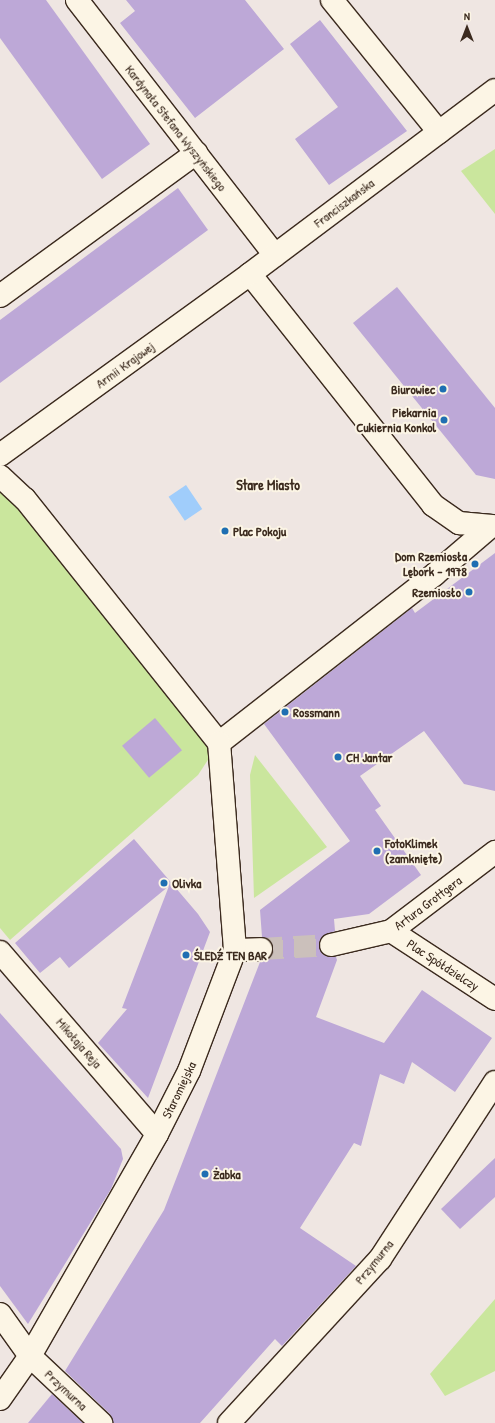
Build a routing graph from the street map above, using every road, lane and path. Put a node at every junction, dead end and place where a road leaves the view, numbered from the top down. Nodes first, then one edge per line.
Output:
1 (77, 0) edge
2 (332, 0) edge
3 (495, 90) edge
4 (439, 132) junction
5 (196, 153) junction
6 (275, 255) junction
7 (250, 274) junction
8 (0, 296) edge
9 (0, 455) edge
10 (0, 476) edge
11 (493, 526) edge
12 (219, 743) junction
13 (495, 852) edge
14 (391, 931) junction
15 (331, 945) tunnel mouth
16 (261, 949) tunnel mouth
17 (235, 950) junction
18 (0, 952) edge
19 (495, 999) edge
20 (495, 1082) edge
21 (157, 1134) junction
22 (0, 1314) edge
23 (30, 1356) junction
24 (0, 1399) edge
25 (101, 1423) edge
26 (229, 1423) edge

1 - 5 street, Kardynała Stefana Wyszyńskiego
2 - 4 street
3 - 4 street, Franciszkańska
4 - 6 street, Franciszkańska
5 - 6 street, Kardynała Stefana Wyszyńskiego
5 - 8 street
6 - 7 street, Franciszkańska
7 - 9 street, Armii Krajowej
7 - 11 street
10 - 12 street
11 - 12 street
12 - 17 street, Staromiejska
13 - 14 street, Artura Grottgera
14 - 15 street, Artura Grottgera
14 - 19 street, Plac Spółdzielczy
16 - 17 street
17 - 21 street, Staromiejska
18 - 21 street, Mikołaja Reja
20 - 26 street, Przymurna
21 - 23 street, Staromiejska
22 - 23 street, Przymurna
23 - 24 street, Staromiejska
23 - 25 street, Przymurna

